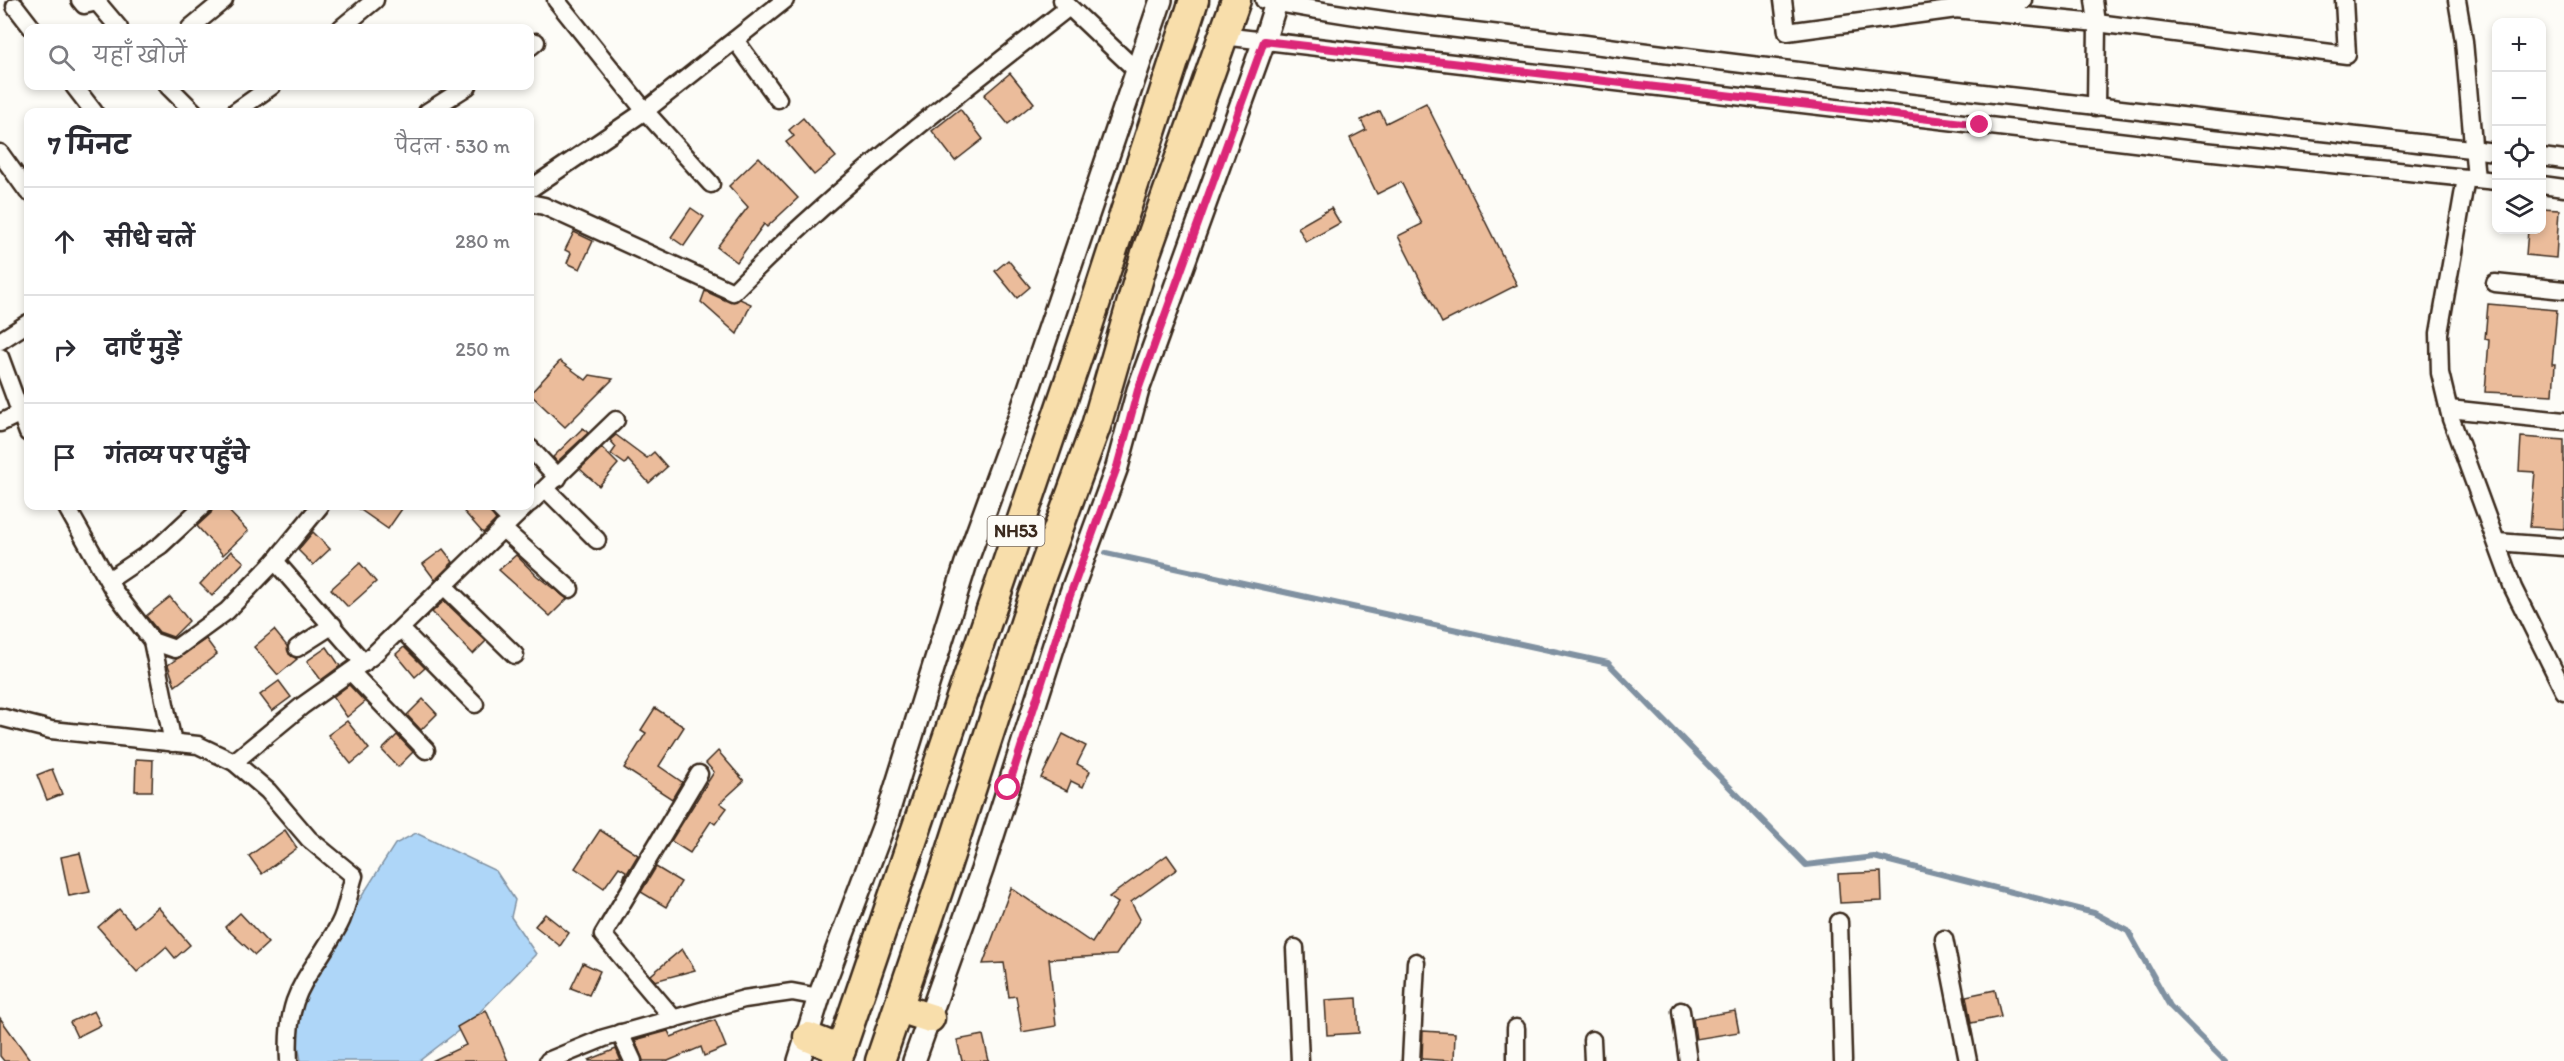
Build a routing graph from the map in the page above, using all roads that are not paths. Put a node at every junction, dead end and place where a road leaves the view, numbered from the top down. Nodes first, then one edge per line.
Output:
1 (80, 0) edge
2 (224, 0) edge
3 (375, 0) edge
4 (556, 0) edge
5 (785, 0) edge
6 (1161, 0) edge
7 (1194, 0) edge
8 (1236, 0) edge
9 (1783, 0) edge
10 (2023, 0) edge
11 (2094, 0) edge
12 (2344, 0) edge
13 (2457, 0) edge
14 (1272, 1) edge
15 (1065, 4) edge
16 (15, 6) dead end
17 (1955, 9) junction
18 (2097, 23) junction
19 (29, 24) edge
20 (116, 24) edge
21 (195, 24) edge
22 (345, 24) edge
23 (1223, 36) junction
24 (735, 40) junction
25 (1264, 41) junction
26 (1137, 70) junction
27 (77, 90) edge
28 (172, 90) edge
29 (266, 90) edge
30 (465, 90) edge
31 (778, 99) dead end
32 (451, 106) edge
33 (2096, 107) junction
34 (91, 108) edge
35 (190, 108) edge
36 (241, 108) edge
37 (645, 111) junction
38 (2473, 150) junction
39 (2492, 152) edge
40 (0, 153) edge
41 (2546, 158) edge
42 (2564, 160) edge
43 (2471, 178) junction
44 (2492, 181) edge
45 (711, 184) dead end
46 (24, 186) edge
47 (534, 186) edge
48 (2546, 186) edge
49 (2564, 188) edge
50 (534, 204) edge
51 (2495, 283) dead end
52 (2564, 290) edge
53 (24, 326) edge
54 (0, 341) edge
55 (0, 357) edge
56 (2449, 409) junction
57 (21, 413) junction
58 (616, 420) dead end
59 (2564, 421) edge
60 (24, 422) edge
61 (0, 423) edge
62 (534, 454) edge
63 (552, 483) junction
64 (534, 499) edge
65 (68, 510) edge
66 (199, 510) edge
67 (317, 510) edge
68 (499, 510) edge
69 (521, 510) edge
70 (506, 524) junction
71 (597, 540) dead end
72 (2497, 542) junction
73 (2564, 547) edge
74 (275, 561) junction
75 (109, 580) junction
76 (444, 586) junction
77 (570, 589) dead end
78 (333, 626) junction
79 (401, 629) junction
80 (153, 642) junction
81 (297, 648) dead end
82 (515, 655) dead end
83 (358, 668) junction
84 (2564, 691) edge
85 (475, 704) dead end
86 (0, 717) edge
87 (173, 743) junction
88 (426, 750) dead end
89 (234, 762) junction
90 (699, 774) dead end
91 (1839, 922) dead end
92 (1944, 939) dead end
93 (1295, 948) dead end
94 (1416, 962) dead end
95 (819, 997) junction
96 (899, 1008) junction
97 (1681, 1011) dead end
98 (930, 1018) junction
99 (674, 1019) junction
100 (1516, 1028) dead end
101 (620, 1033) junction
102 (1593, 1040) dead end
103 (804, 1049) edge
104 (839, 1055) edge
105 (289, 1061) edge
106 (548, 1061) edge
107 (633, 1061) edge
108 (880, 1061) edge
109 (914, 1061) edge
110 (1300, 1061) edge
111 (1411, 1061) edge
112 (1516, 1061) edge
113 (1593, 1061) edge
114 (1688, 1061) edge
115 (1843, 1061) edge
116 (1968, 1061) edge

1 - 20 street
2 - 21 street
3 - 22 street
4 - 37 street
5 - 24 street
6 - 26 street
7 - 104 highway, NH53
8 - 23 highway, NH53
9 - 17 street
10 - 17 street
11 - 18 street
12 - 18 street
13 - 38 street
14 - 25 street
14 - 33 street
15 - 26 street
15 - 50 street
16 - 19 street
17 - 18 street
18 - 33 street
23 - 25 street
23 - 96 highway, NH53
24 - 31 street
24 - 37 street
25 - 43 street
25 - 98 street
26 - 95 street
27 - 34 street
28 - 35 street
29 - 36 street
30 - 32 street
33 - 38 street
37 - 45 street
37 - 47 street
38 - 39 street
38 - 43 street
40 - 46 street
41 - 42 street
43 - 44 street
43 - 56 street
48 - 49 street
51 - 52 street
53 - 54 street
55 - 57 street
56 - 59 street
56 - 72 street
57 - 60 street
57 - 61 street
58 - 63 street
62 - 63 street
63 - 64 street
63 - 71 street
65 - 75 street
66 - 75 street
67 - 74 street
68 - 70 street
69 - 70 street
70 - 76 street
70 - 77 street
72 - 73 street
72 - 84 street
74 - 78 street
74 - 80 street
75 - 80 street
76 - 79 street
76 - 82 street
78 - 81 street
78 - 83 street
79 - 83 street
79 - 85 street
80 - 87 street
83 - 88 street
83 - 89 street
86 - 87 street
87 - 89 street
89 - 105 street
90 - 99 street
91 - 115 street
92 - 116 street
93 - 110 street
94 - 111 street
95 - 99 street
95 - 103 street
96 - 98 highway
96 - 108 highway, NH53
97 - 114 street
98 - 109 street
99 - 101 street
100 - 112 street
101 - 106 street
101 - 107 street
102 - 113 street
103 - 104 highway

